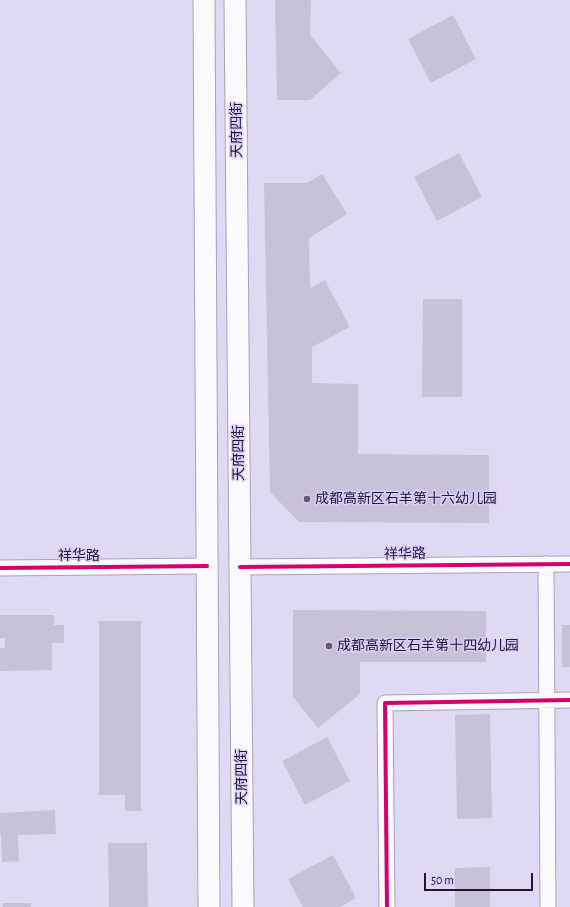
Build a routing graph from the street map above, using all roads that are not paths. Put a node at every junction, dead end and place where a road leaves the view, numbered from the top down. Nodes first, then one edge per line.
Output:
1 (204, 0) edge
2 (235, 0) edge
3 (546, 564) junction
4 (570, 564) edge
5 (207, 566) junction
6 (240, 567) junction
7 (0, 568) edge
8 (547, 700) junction
9 (570, 700) edge
10 (209, 907) edge
11 (243, 907) edge
12 (387, 907) edge
13 (548, 907) edge

1 - 5 main road
2 - 6 main road, 天府四街
3 - 4 street, 祥华路
3 - 6 street, 祥华路
3 - 8 street
5 - 7 street, 祥华路
5 - 10 main road
6 - 11 main road, 天府四街
8 - 9 street
8 - 12 street
8 - 13 street

